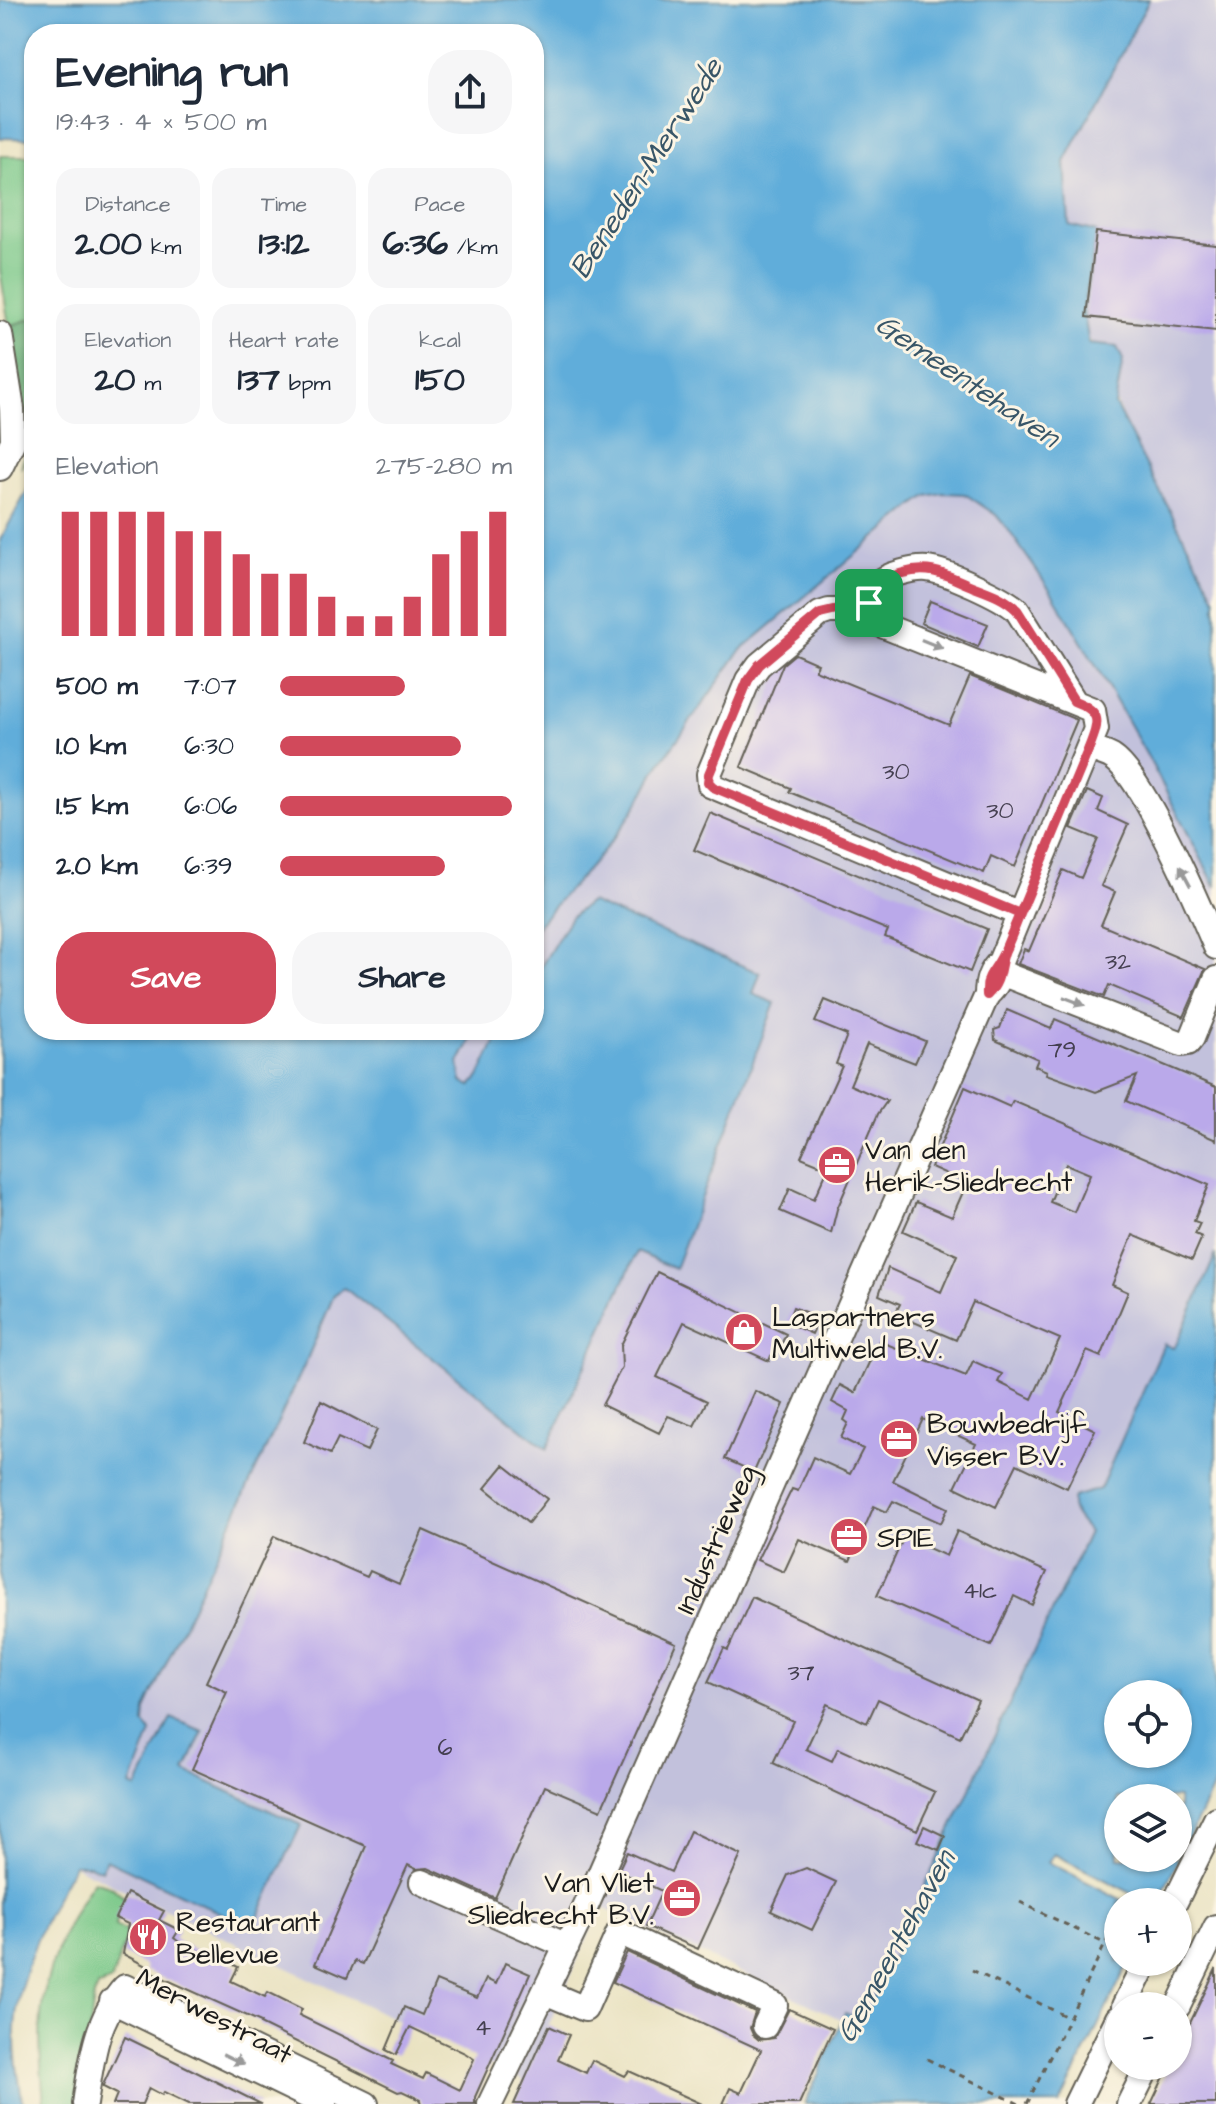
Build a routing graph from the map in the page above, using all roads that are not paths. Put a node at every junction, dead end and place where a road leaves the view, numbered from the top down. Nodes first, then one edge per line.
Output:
1 (0, 334) edge
2 (0, 468) edge
3 (863, 616) junction
4 (1074, 701) junction
5 (1089, 748) junction
6 (1020, 914) junction
7 (1216, 947) edge
8 (1001, 967) junction
9 (1216, 979) edge
10 (1216, 1819) edge
11 (422, 1882) dead end
12 (1182, 1888) edge
13 (1216, 1927) edge
14 (567, 1946) junction
15 (1208, 1967) edge
16 (545, 1992) junction
17 (1189, 1992) edge
18 (112, 2001) junction
19 (765, 2026) dead end
20 (1104, 2047) edge
21 (1141, 2080) edge
22 (85, 2104) edge
23 (324, 2104) edge
24 (366, 2104) edge
25 (490, 2104) edge
26 (1076, 2104) edge
27 (1129, 2104) edge

1 - 2 street
3 -> 4 street
3 - 4 street
3 - 6 street
4 - 5 street, Industrieweg
5 - 6 street, Industrieweg
7 -> 5 street
6 - 8 street, Industrieweg
8 -> 9 street
8 - 14 street, Industrieweg
10 - 12 street
11 - 14 street
13 - 15 street
14 - 16 street, Industrieweg
15 - 17 street
16 - 19 street
16 - 25 street, Industrieweg
18 - 22 street
18 -> 23 street, Merwestraat
18 - 24 street, Merwestraat
20 - 26 street
21 - 27 street

